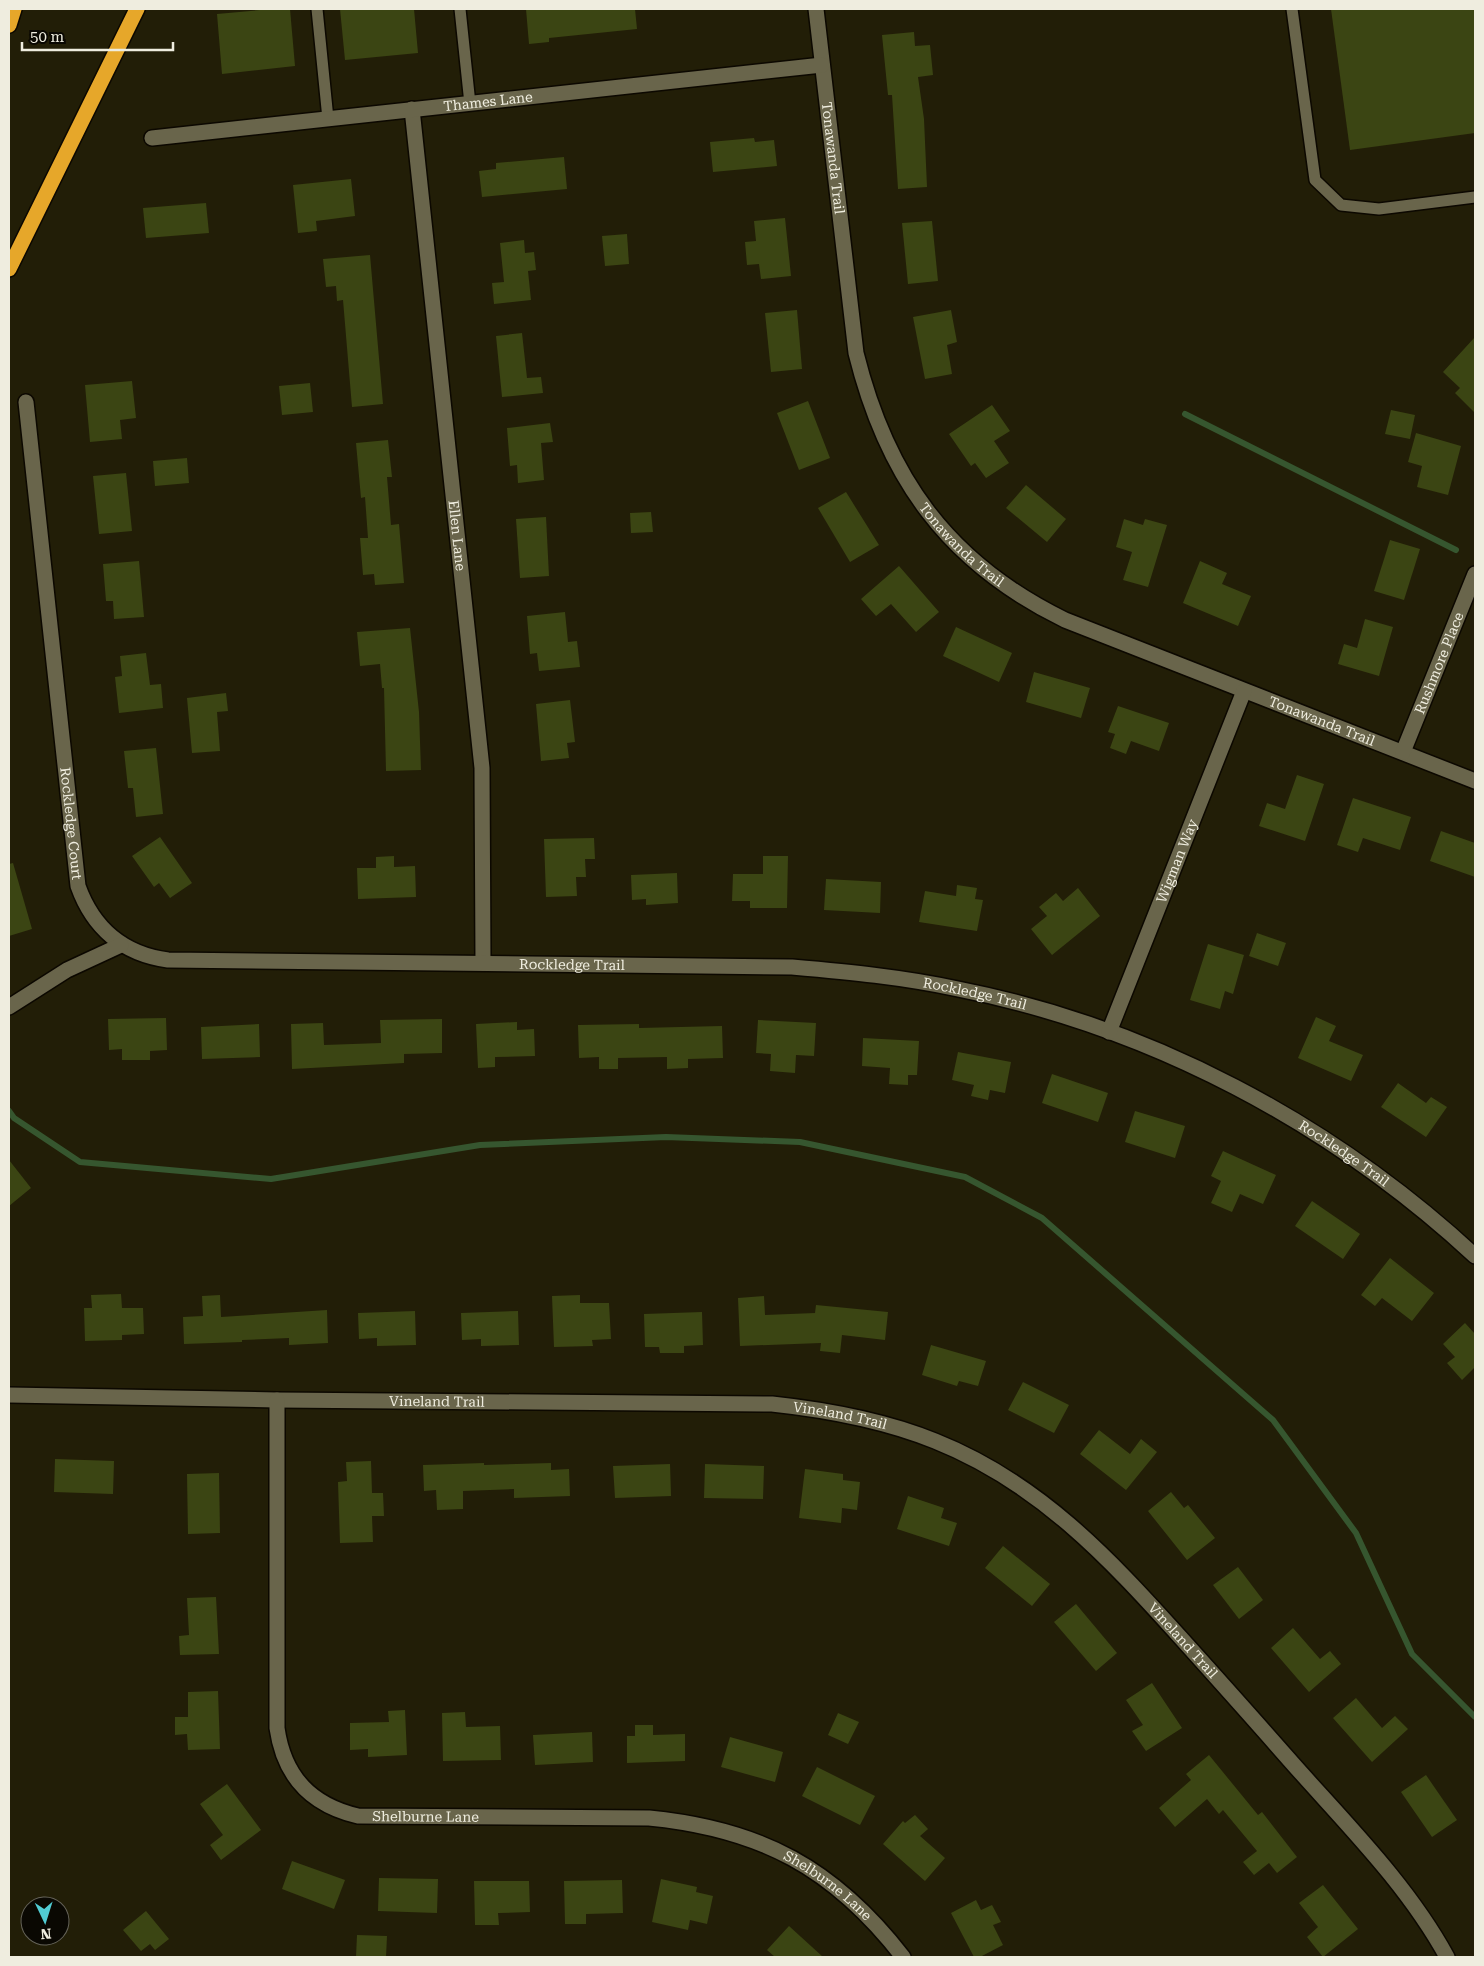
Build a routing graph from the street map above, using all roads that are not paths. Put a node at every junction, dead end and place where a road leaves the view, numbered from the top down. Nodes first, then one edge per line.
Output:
1 (14, 9) edge
2 (137, 9) edge
3 (317, 9) edge
4 (460, 9) edge
5 (816, 9) edge
6 (1292, 9) edge
7 (9, 25) edge
8 (822, 65) junction
9 (470, 104) junction
10 (412, 109) junction
11 (328, 119) junction
12 (152, 138) dead end
13 (1475, 197) edge
14 (9, 269) edge
15 (26, 402) dead end
16 (1475, 574) edge
17 (1244, 691) junction
18 (1403, 752) junction
19 (1475, 781) edge
20 (121, 945) junction
21 (405, 963) joint
22 (483, 963) junction
23 (9, 1007) edge
24 (1108, 1032) junction
25 (1475, 1256) edge
26 (9, 1395) edge
27 (277, 1400) junction
28 (903, 1957) edge
29 (1447, 1957) edge

1 - 7 highway
2 - 14 highway
3 - 11 lane
4 - 9 lane
5 - 8 street, Tonawanda Trail
6 - 13 lane
8 - 9 street, Thames Lane
8 - 17 street, Tonawanda Trail
9 - 10 street, Thames Lane
10 - 11 street, Thames Lane
10 - 22 street, Ellen Lane
11 - 12 street, Thames Lane
15 - 20 street, Rockledge Court
16 - 18 street, Rushmore Place
17 - 18 street, Tonawanda Trail
17 - 24 street, Wigman Way
18 - 19 street, Tonawanda Trail
20 - 21 street, Rockledge Court
20 - 23 street
21 - 22 street, Rockledge Trail
22 - 24 street, Rockledge Trail
24 - 25 street, Rockledge Trail
26 - 27 street, Vineland Trail
27 - 28 street, Shelburne Lane
27 - 29 street, Vineland Trail

